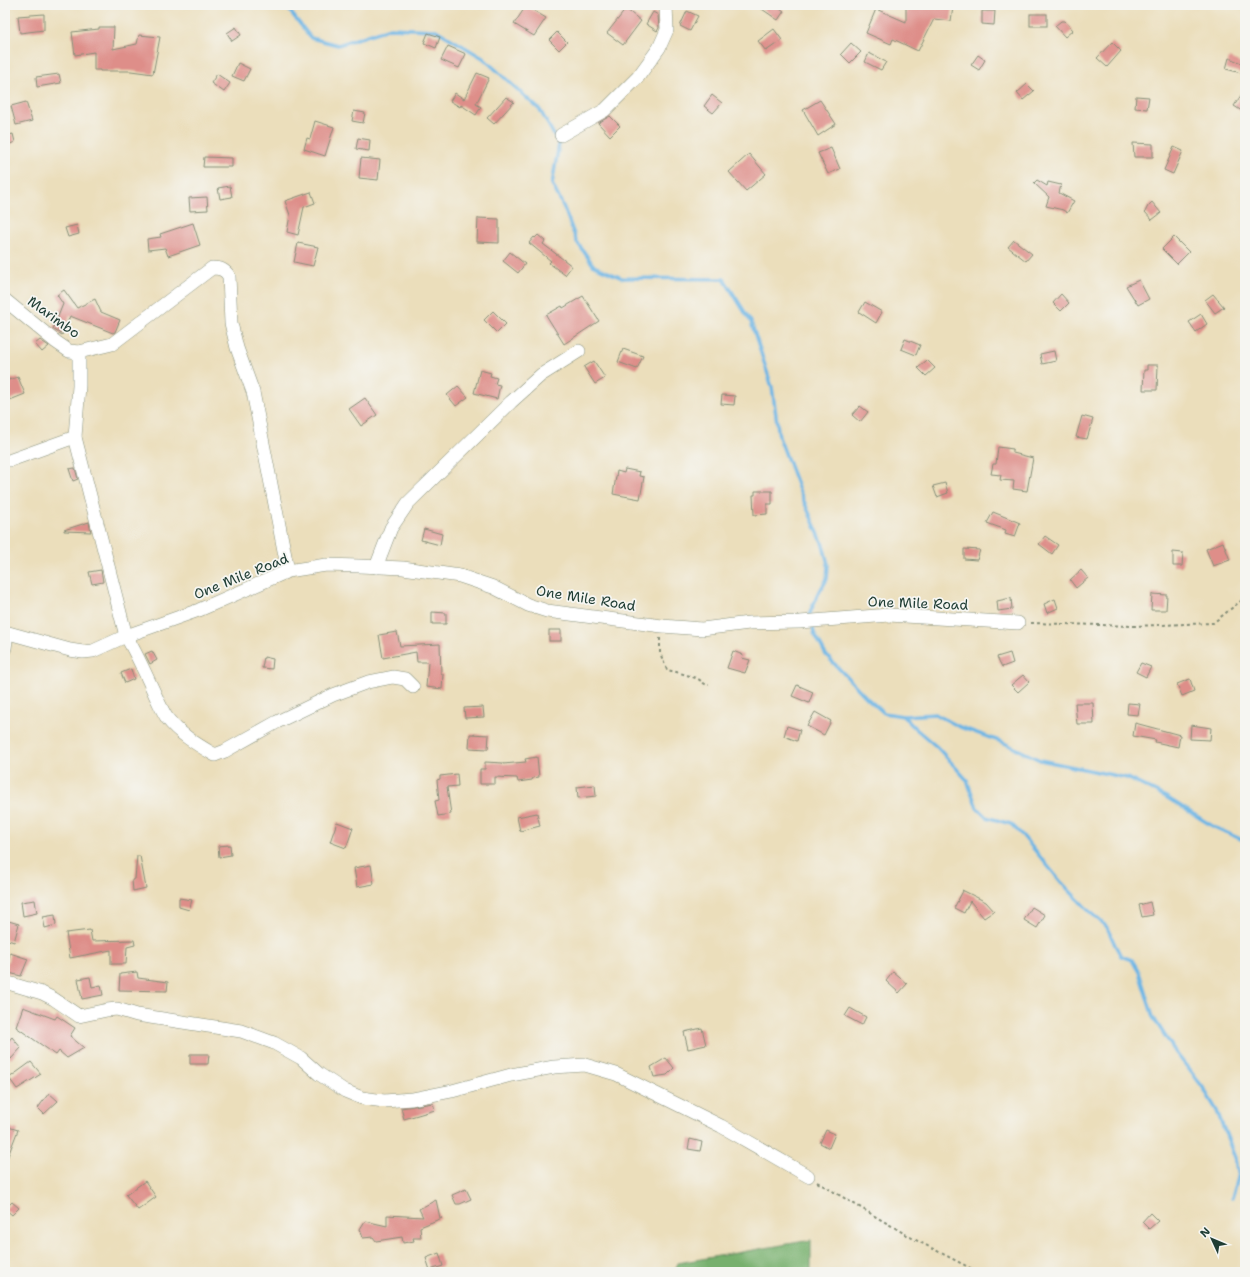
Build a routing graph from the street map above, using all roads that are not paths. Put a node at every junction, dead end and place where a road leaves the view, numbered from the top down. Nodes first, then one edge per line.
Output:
1 (666, 5) edge
2 (561, 135) dead end
3 (5, 300) edge
4 (579, 351) dead end
5 (79, 352) junction
6 (75, 437) junction
7 (11, 460) dead end
8 (376, 567) junction
9 (288, 571) junction
10 (1018, 623) road end
11 (6, 632) edge
12 (126, 636) junction
13 (5, 648) edge
14 (413, 687) dead end
15 (5, 982) edge
16 (808, 1176) road end

1 - 2 street
3 - 5 street, Marimbo
4 - 8 street
5 - 6 street
5 - 9 street, Marimbo
6 - 7 street
6 - 12 street
8 - 9 street, One Mile Road
8 - 10 street, One Mile Road
9 - 12 street, One Mile Road
11 - 12 street, One Mile Road
11 - 13 street
12 - 14 street
15 - 16 street

